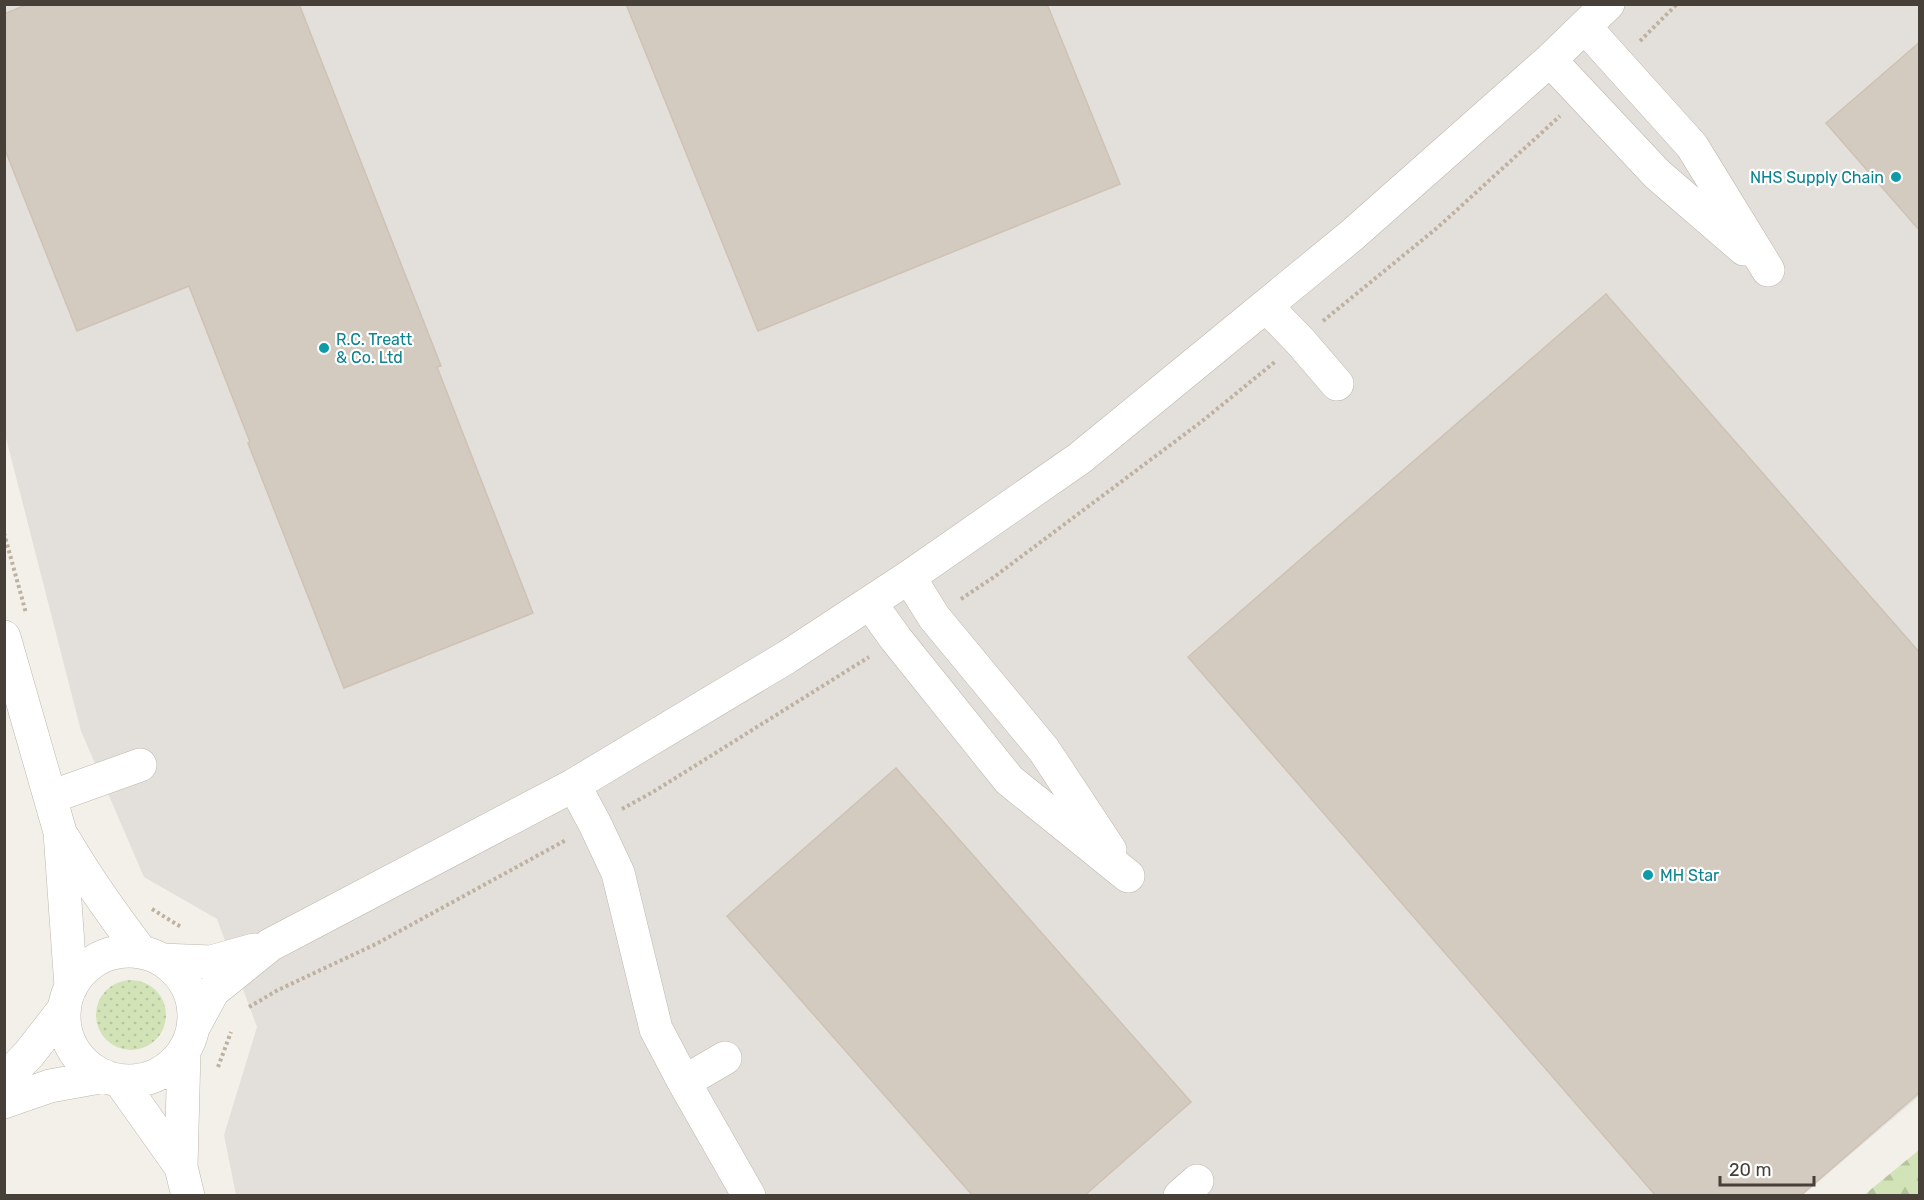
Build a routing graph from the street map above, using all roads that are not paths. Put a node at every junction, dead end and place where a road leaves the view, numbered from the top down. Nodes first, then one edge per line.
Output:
1 (1608, 4) edge
2 (1585, 27) junction
3 (1550, 60) junction
4 (1266, 306) junction
5 (1337, 384) dead end
6 (909, 577) junction
7 (870, 603) junction
8 (4, 637) edge
9 (140, 765) dead end
10 (574, 785) junction
11 (51, 797) junction
12 (60, 832) junction
13 (270, 945) junction
14 (151, 956) junction
15 (67, 998) junction
16 (189, 1039) junction
17 (725, 1058) dead end
18 (112, 1078) junction
19 (4, 1080) edge
20 (684, 1082) junction
21 (4, 1102) edge
22 (185, 1181) edge
23 (749, 1196) edge

1 - 2 street
2 - 3 street
2 - 3 street
3 - 4 street
4 - 5 street
4 - 6 street
6 - 7 street
6 - 7 street
7 - 10 street
8 - 11 street
9 - 11 street
10 - 13 street
10 - 20 street
11 - 12 street
12 - 14 street
12 - 15 street
13 - 14 street
13 - 16 street
14 - 15 street
14 - 16 street
15 - 18 street
15 - 19 street
16 - 18 street
16 - 22 street
17 - 20 street
18 - 21 street
18 - 22 street
20 - 23 street

